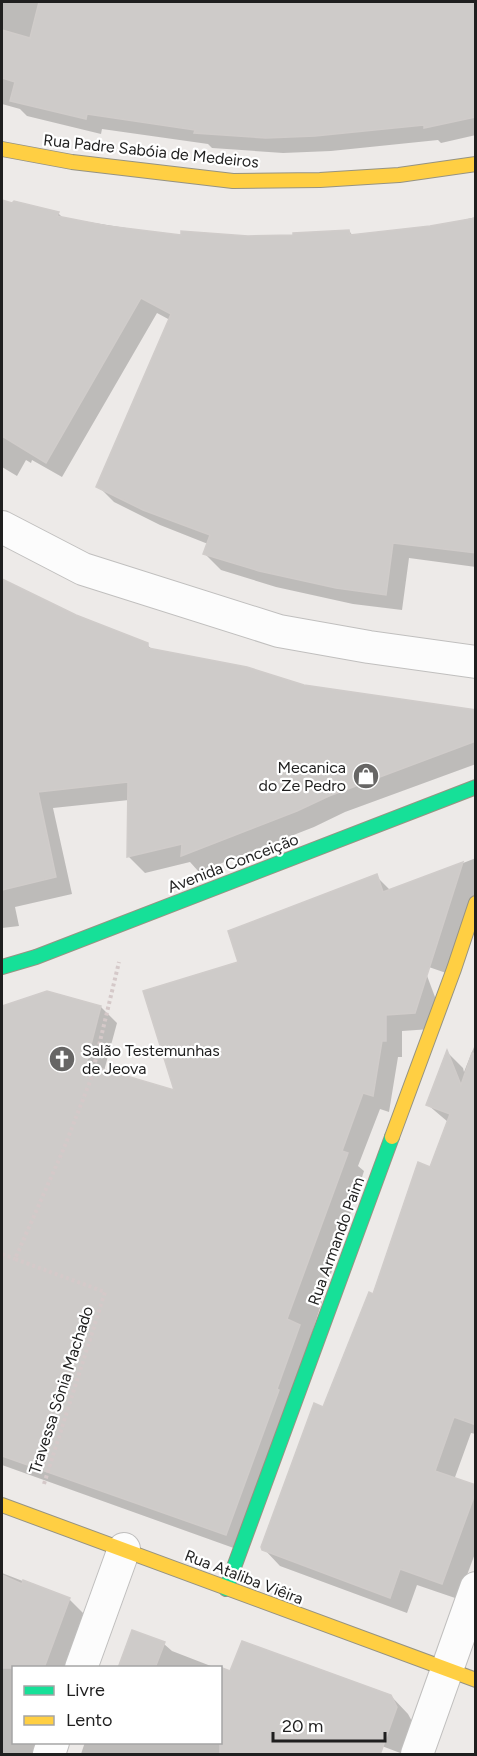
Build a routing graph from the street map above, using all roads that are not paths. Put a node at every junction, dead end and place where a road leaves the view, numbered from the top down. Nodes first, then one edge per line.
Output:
1 (2, 149) edge
2 (476, 164) edge
3 (2, 527) edge
4 (476, 662) edge
5 (476, 787) edge
6 (476, 903) edge
7 (2, 967) edge
8 (2, 1505) edge
9 (124, 1549) junction
10 (476, 1588) edge
11 (226, 1589) junction
12 (82, 1666) edge
13 (446, 1670) junction
14 (476, 1680) edge
15 (417, 1755) edge

1 - 2 street, Rua Padre Sabóia de Medeiros
3 - 4 street
5 - 7 street, Avenida Conceição
6 - 11 street, Rua Armando Paim
8 - 9 street, Rua Ataliba Viêira
9 - 11 street, Rua Ataliba Viêira
9 - 12 street
10 - 13 street
11 - 13 street, Rua Ataliba Viêira
13 - 14 street, Rua Ataliba Viêira
13 - 15 street

